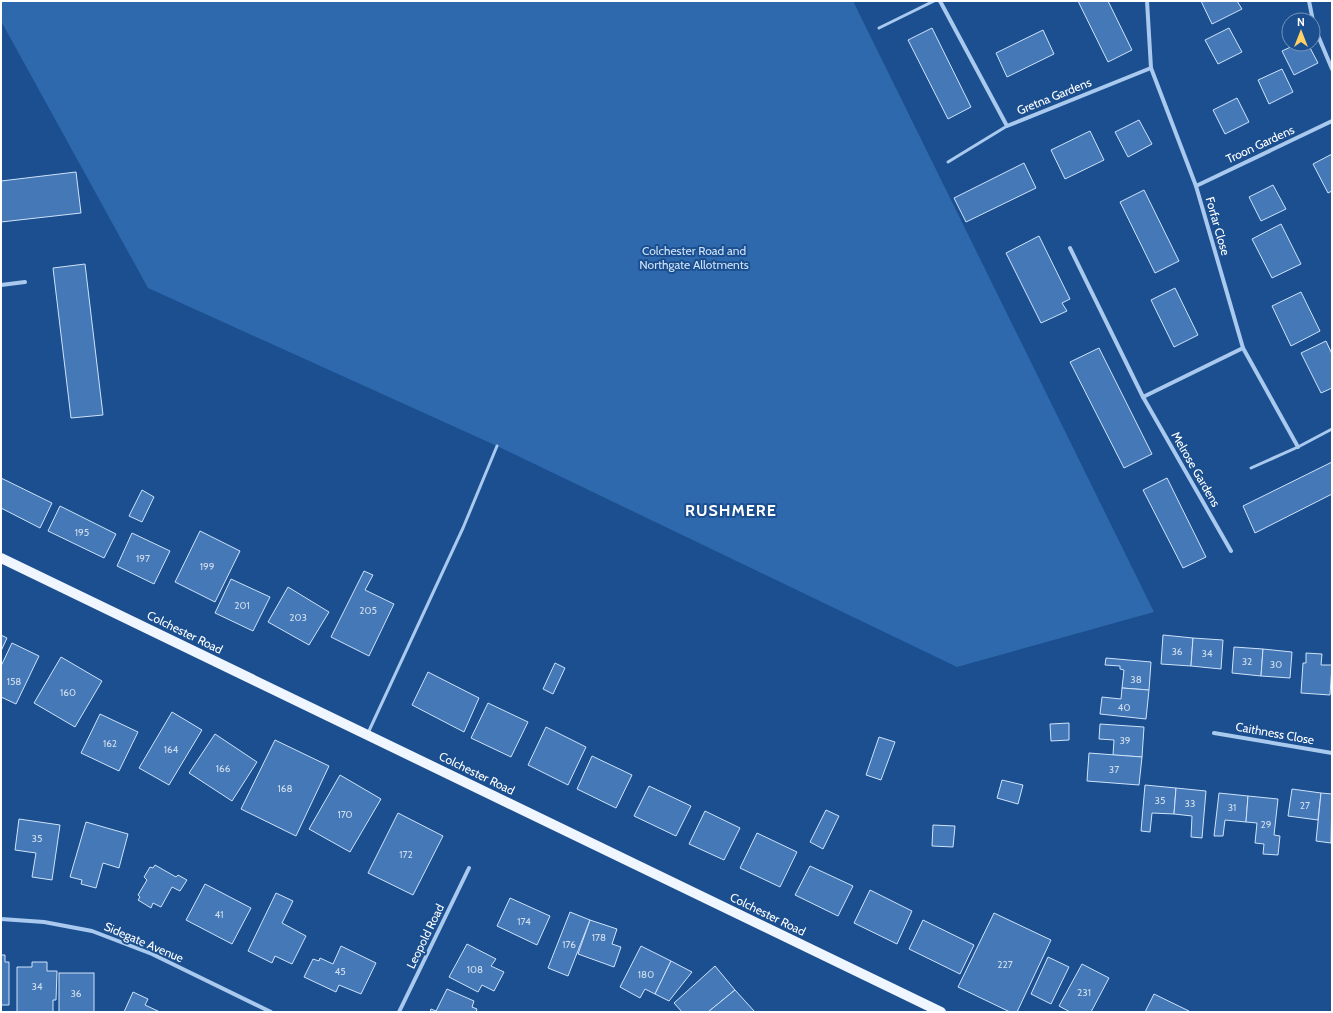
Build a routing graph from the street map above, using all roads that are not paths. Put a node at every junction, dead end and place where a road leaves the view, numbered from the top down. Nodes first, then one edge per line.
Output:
1 (934, 1) edge
2 (940, 1) edge
3 (1147, 1) edge
4 (1309, 1) edge
5 (879, 28) dead end
6 (1151, 68) junction
7 (1332, 69) edge
8 (1332, 121) edge
9 (1007, 126) junction
10 (948, 162) dead end
11 (1196, 186) junction
12 (1070, 248) dead end
13 (24, 282) dead end
14 (1, 285) edge
15 (1243, 348) junction
16 (1143, 397) junction
17 (1332, 429) edge
18 (497, 446) dead end
19 (1298, 447) junction
20 (1251, 468) dead end
21 (1231, 551) dead end
22 (1, 558) edge
23 (1214, 733) dead end
24 (367, 734) junction
25 (1332, 753) edge
26 (469, 868) dead end
27 (1, 919) edge
28 (271, 1012) edge
29 (399, 1012) edge
30 (941, 1012) edge

1 - 5 lane
2 - 9 street, Gretna Gardens
3 - 6 street, Forfar Close
4 - 7 street
6 - 9 street, Gretna Gardens
6 - 11 street, Forfar Close
8 - 11 street, Troon Gardens
9 - 10 lane
11 - 15 street, Forfar Close
12 - 16 street, Melrose Gardens
13 - 14 street
15 - 16 street
15 - 19 street, Forfar Close
16 - 21 street, Melrose Gardens
17 - 19 lane
18 - 24 lane
19 - 20 lane
22 - 24 main road, Colchester Road
23 - 25 street, Caithness Close
24 - 30 main road, Colchester Road
26 - 29 street, Leopold Road
27 - 28 street, Sidegate Avenue

